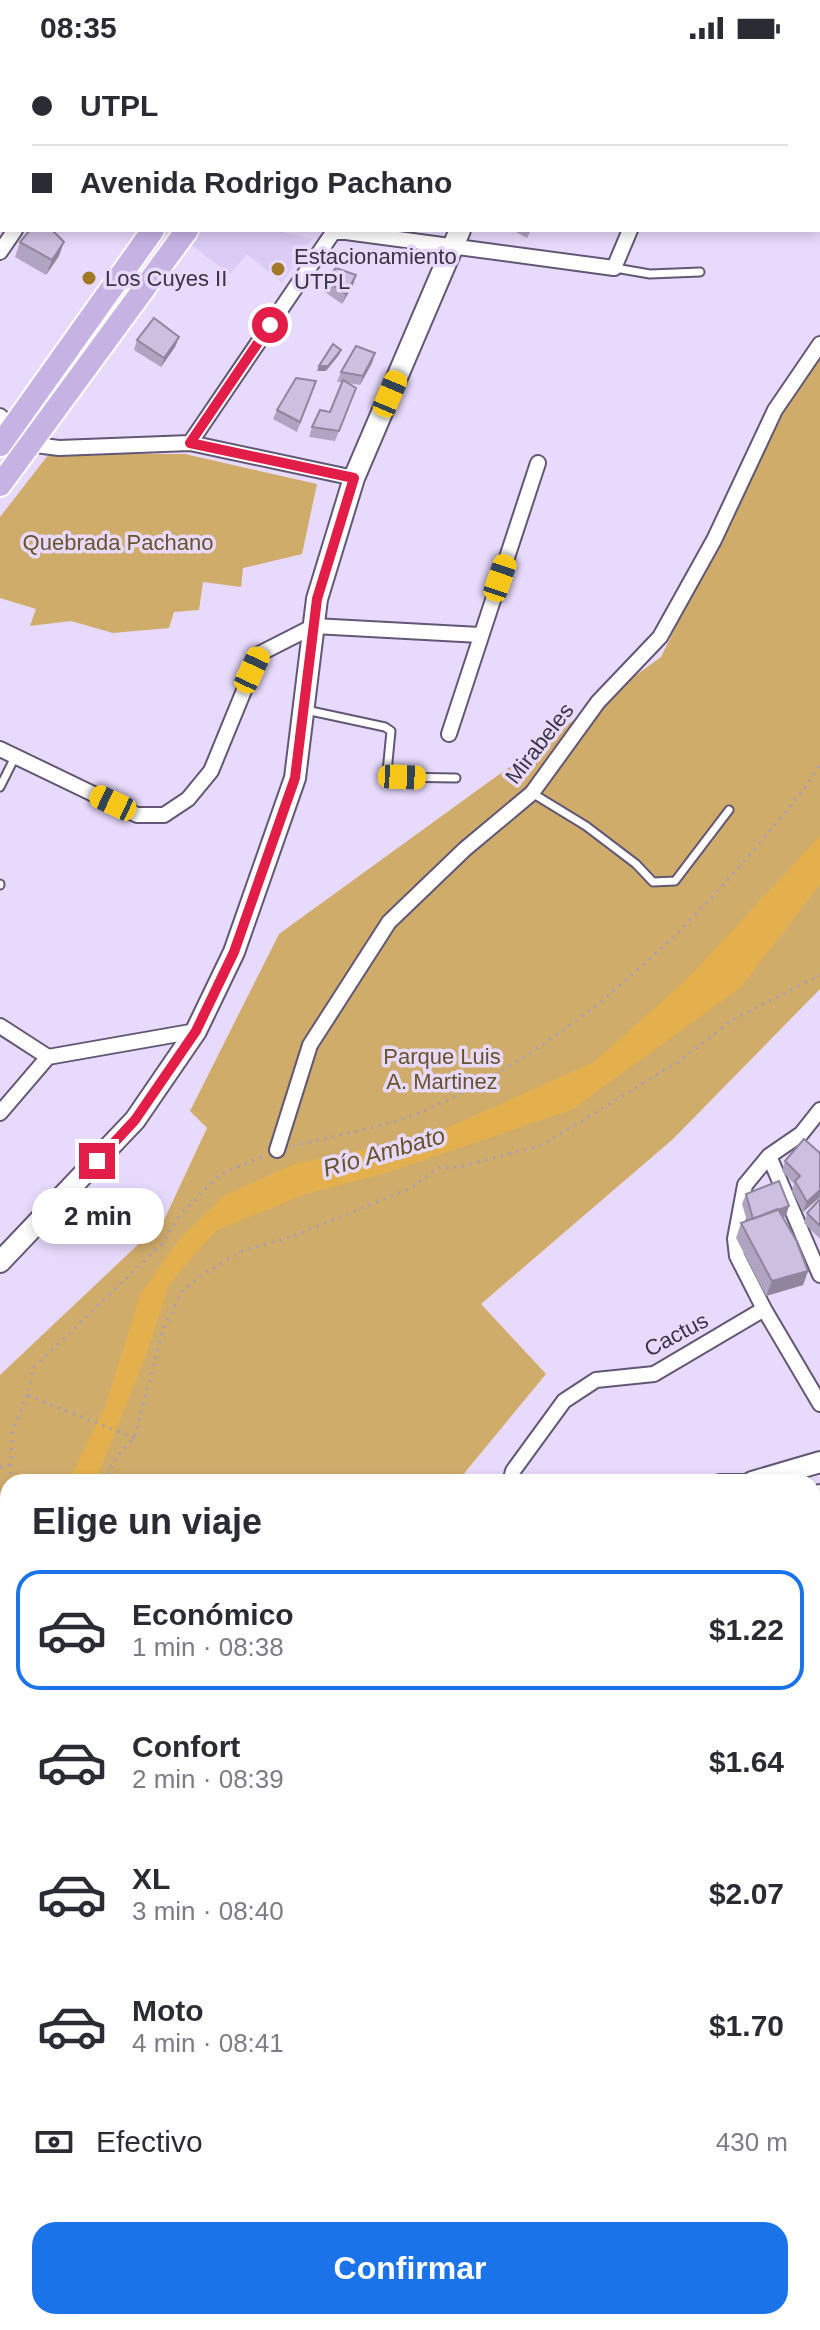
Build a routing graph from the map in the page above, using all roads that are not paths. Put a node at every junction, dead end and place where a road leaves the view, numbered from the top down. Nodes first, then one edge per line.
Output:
1 (14, 232) edge
2 (152, 232) edge
3 (186, 232) edge
4 (331, 232) edge
5 (363, 232) edge
6 (629, 232) edge
7 (456, 238) edge
8 (0, 252) edge
9 (614, 268) junction
10 (700, 272) dead end
11 (820, 344) edge
12 (4, 429) edge
13 (190, 443) junction
14 (28, 444) junction
15 (538, 463) dead end
16 (354, 478) junction
17 (0, 485) edge
18 (314, 626) junction
19 (480, 635) junction
20 (303, 710) junction
21 (449, 734) dead end
22 (0, 749) edge
23 (15, 757) junction
24 (456, 778) dead end
25 (0, 787) edge
26 (532, 793) junction
27 (729, 810) dead end
28 (0, 1026) edge
29 (196, 1031) junction
30 (48, 1057) junction
31 (820, 1110) edge
32 (0, 1113) edge
33 (277, 1150) road end
34 (769, 1156) junction
35 (0, 1262) edge
36 (820, 1275) edge
37 (764, 1309) junction
38 (820, 1404) edge
39 (820, 1462) edge
40 (512, 1474) edge
41 (779, 1474) edge

1 - 8 street
2 - 12 main road
3 - 14 main road
4 - 13 street
5 - 7 street
6 - 9 street
7 - 9 street
7 - 16 main road
9 - 10 lane
11 - 26 street, Mirabeles
12 - 14 street
13 - 14 street
13 - 16 street
14 - 17 main road
15 - 19 street
16 - 18 main road
18 - 19 street
18 - 20 main road
18 - 23 street
19 - 21 street
20 - 24 lane
20 - 29 main road
22 - 23 street
23 - 25 lane
26 - 27 lane
26 - 33 street, Mirabeles
28 - 30 street
29 - 30 street
29 - 35 main road
30 - 32 street
31 - 34 street
34 - 36 street
34 - 37 street
37 - 38 street
37 - 40 street, Cactus
39 - 41 main road

